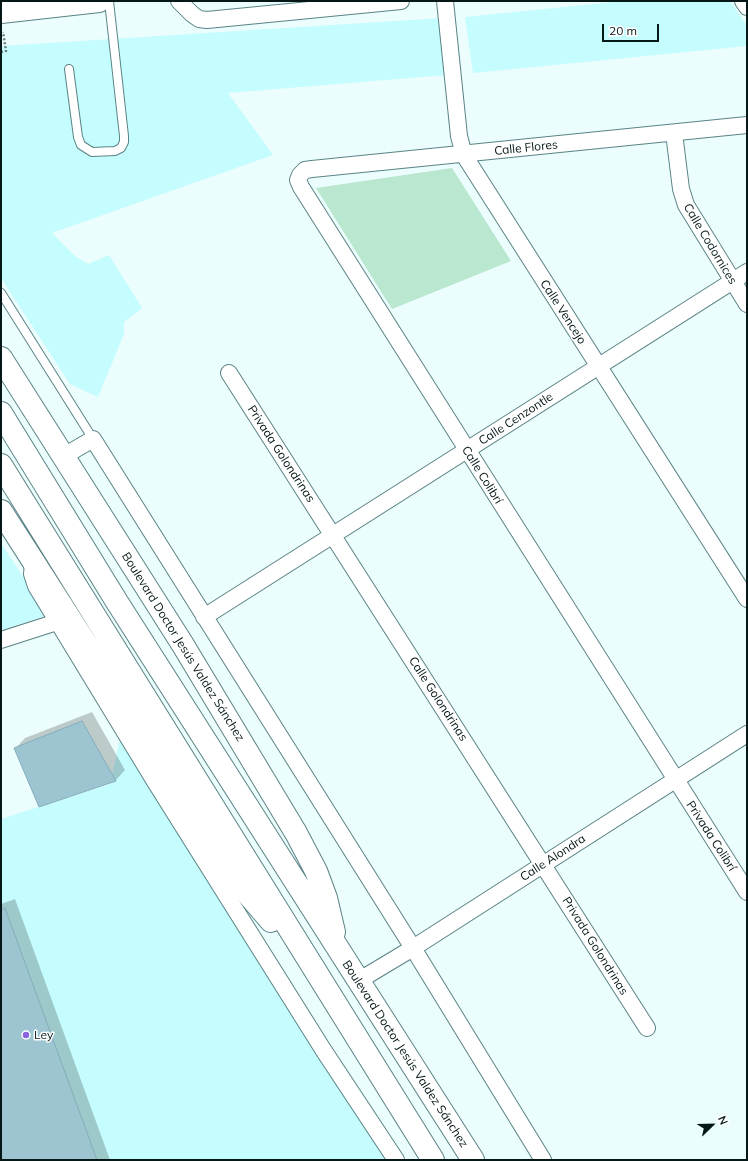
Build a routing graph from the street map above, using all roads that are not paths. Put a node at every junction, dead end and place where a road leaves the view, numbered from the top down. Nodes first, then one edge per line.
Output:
1 (99, 1) edge
2 (110, 1) edge
3 (179, 1) edge
4 (401, 1) edge
5 (445, 1) edge
6 (743, 1) edge
7 (747, 8) edge
8 (1, 12) edge
9 (69, 69) dead end
10 (747, 125) edge
11 (674, 133) junction
12 (464, 155) junction
13 (305, 170) joint
14 (747, 272) edge
15 (732, 281) junction
16 (1, 293) edge
17 (747, 304) edge
18 (1, 358) edge
19 (598, 367) junction
20 (229, 373) dead end
21 (1, 413) edge
22 (93, 439) junction
23 (467, 451) junction
24 (64, 456) junction
25 (1, 465) edge
26 (1, 511) edge
27 (333, 535) junction
28 (34, 562) junction
29 (747, 599) edge
30 (204, 617) junction
31 (57, 622) junction
32 (1, 640) edge
33 (747, 734) edge
34 (675, 780) junction
35 (543, 864) junction
36 (747, 892) edge
37 (413, 948) junction
38 (301, 949) junction
39 (338, 949) junction
40 (358, 981) junction
41 (647, 1028) dead end
42 (396, 1160) edge
43 (433, 1160) edge
44 (473, 1160) edge
45 (543, 1160) edge

1 - 8 main road
2 - 9 lane
3 - 4 street
5 - 12 street, Calle Vencejo
6 - 7 street
10 - 11 street, Calle Flores
11 - 12 street, Calle Flores
11 - 15 street, Calle Codornices
12 - 13 street, Calle Flores
12 - 19 street, Calle Vencejo
13 - 23 street, Calle Colibrí
14 - 15 street, Calle Cenzontle
15 - 17 street, Calle Codornices
15 - 19 street, Calle Cenzontle
16 - 22 lane
18 - 24 main road, Boulevard Doctor Jesús Valdez Sánchez
19 - 23 street, Calle Cenzontle
19 - 29 street, Calle Vencejo
20 - 27 street, Privada Golondrinas
21 - 39 main road, Boulevard Doctor Jesús Valdez Sánchez
22 - 24 street
22 - 30 street
23 - 27 street, Calle Cenzontle
23 - 34 street, Calle Colibrí
24 - 39 main road, Boulevard Doctor Jesús Valdez Sánchez
25 - 38 main road
26 - 28 main road
27 - 30 street, Calle Cenzontle
27 - 35 street, Calle Golondrinas
28 - 31 street
28 - 38 main road
30 - 37 street
31 - 32 street
31 - 42 street
33 - 34 street, Calle Alondra
34 - 35 street, Calle Alondra
34 - 36 street, Privada Colibrí
35 - 37 street, Calle Alondra
35 - 41 street, Privada Golondrinas
37 - 40 street, Calle Alondra
37 - 45 street
38 - 43 main road
39 - 40 main road, Boulevard Doctor Jesús Valdez Sánchez
40 - 44 main road, Boulevard Doctor Jesús Valdez Sánchez

